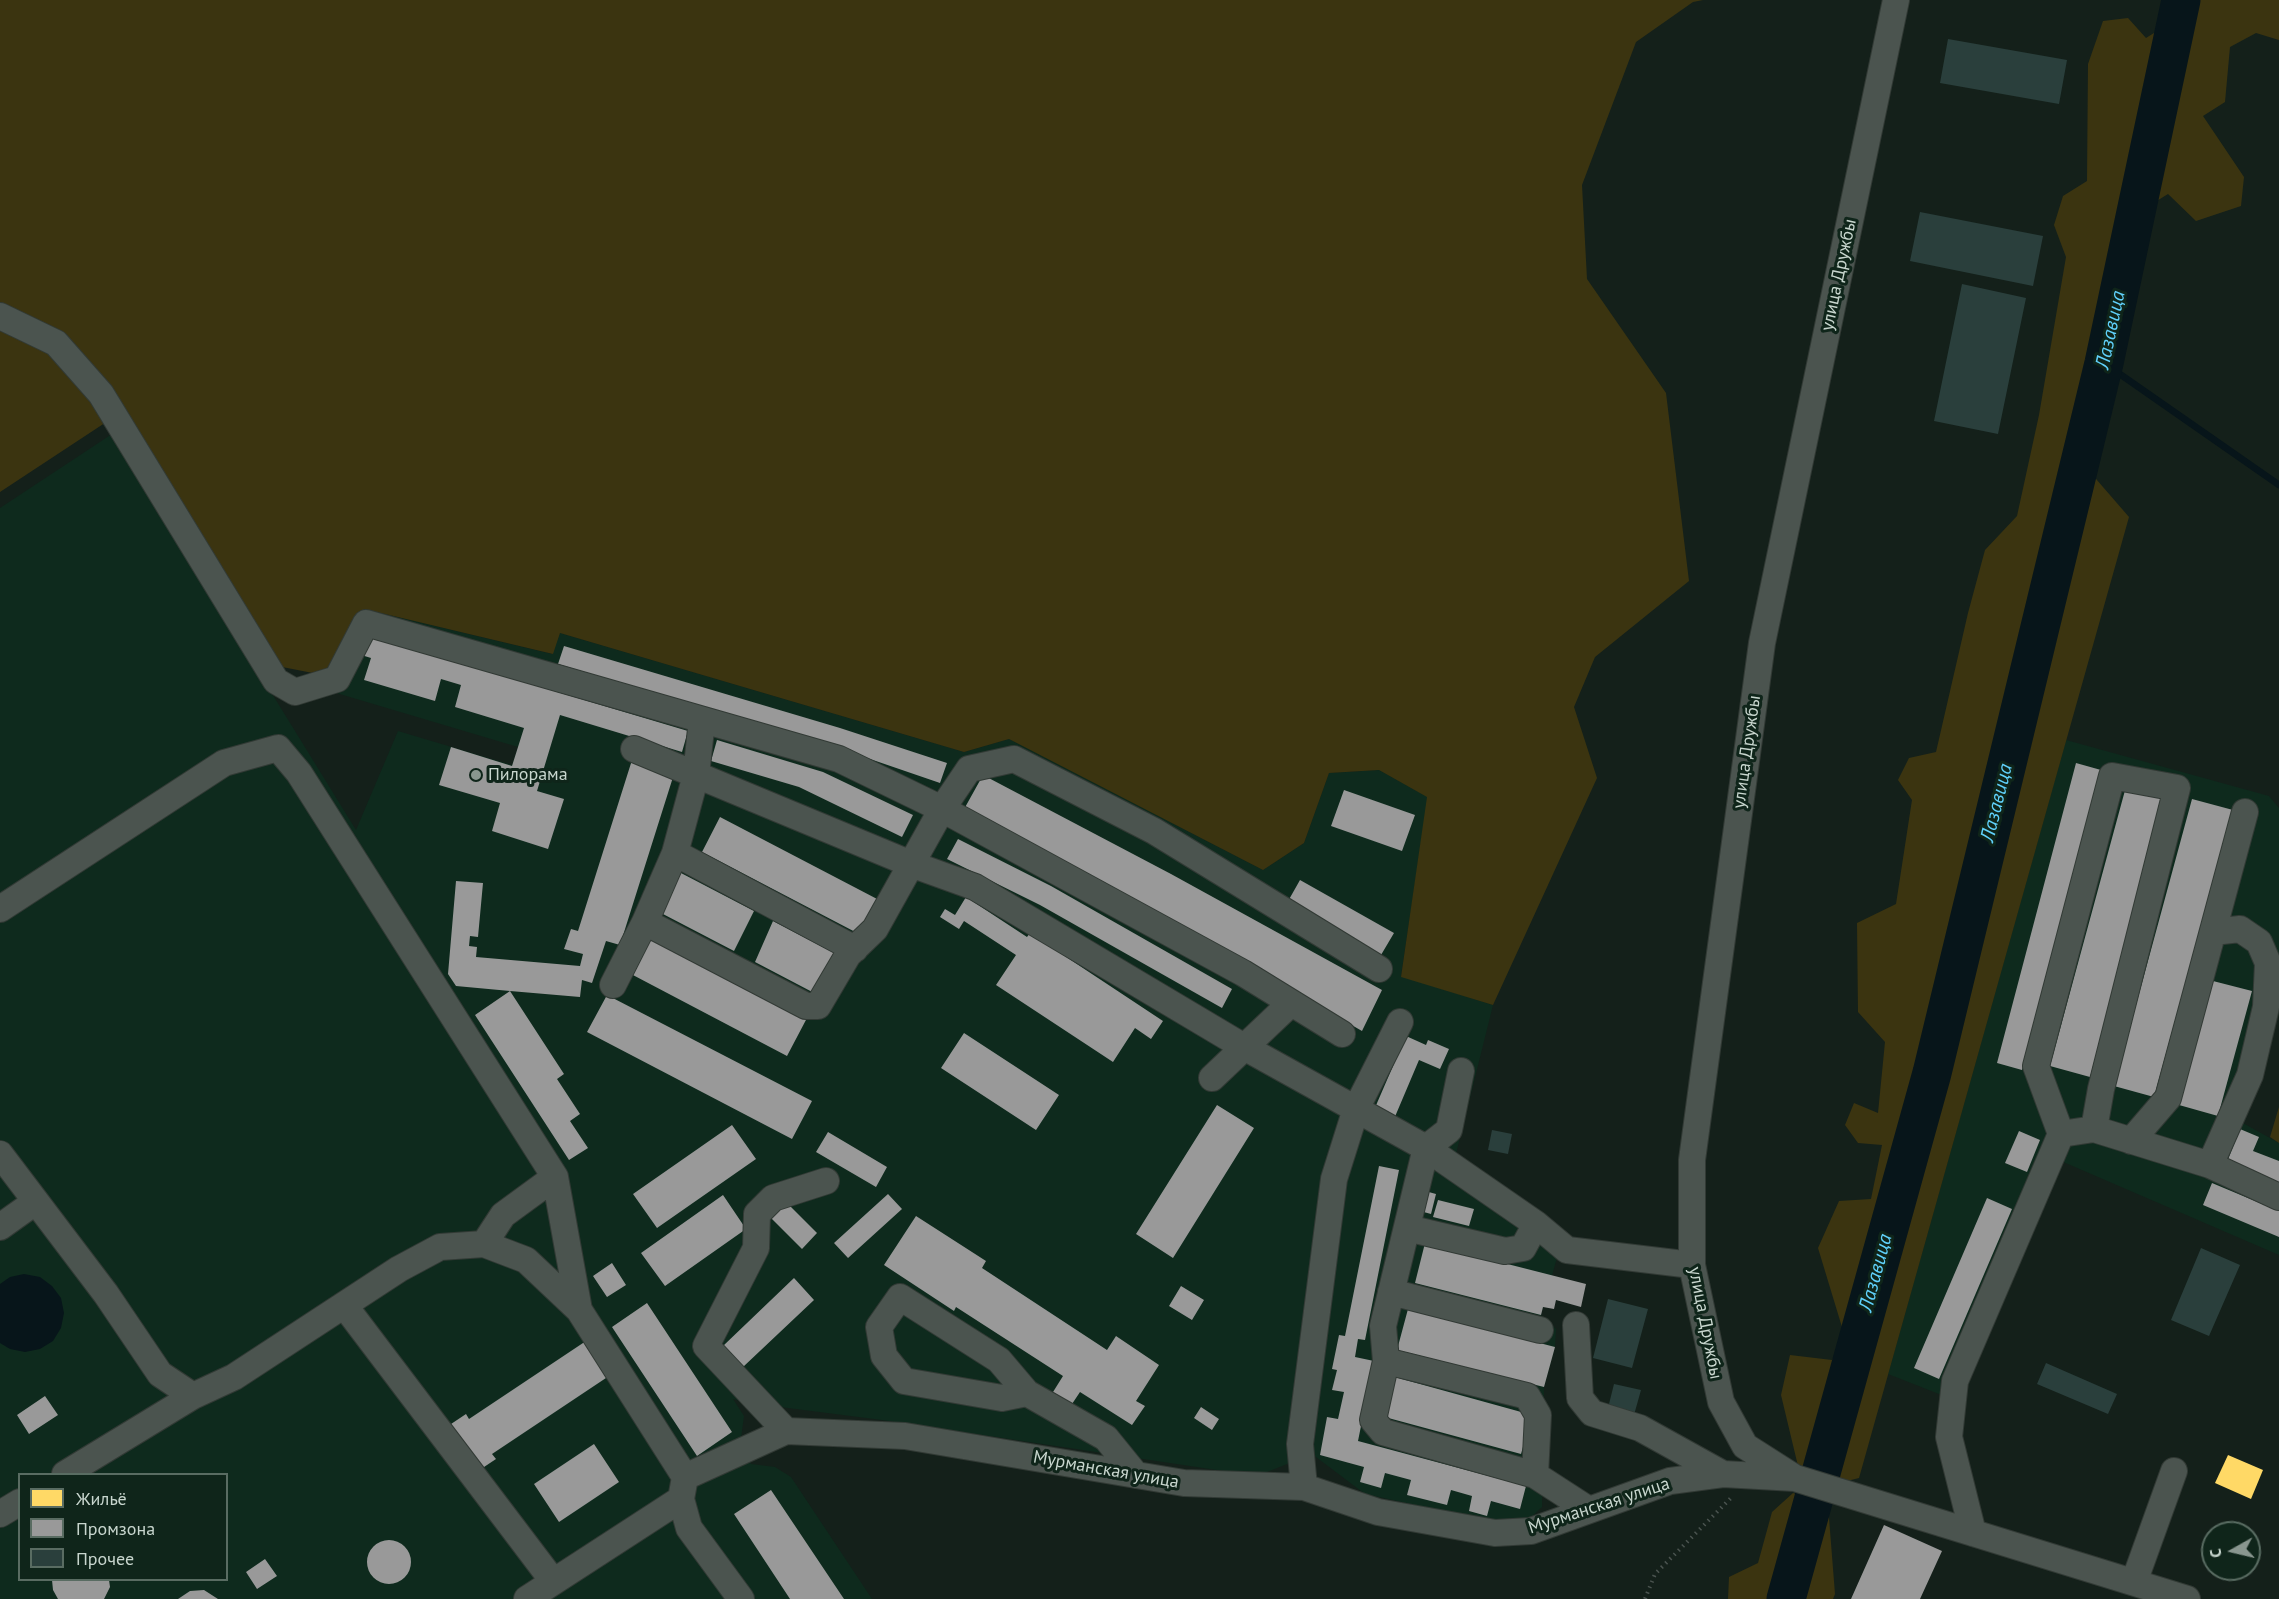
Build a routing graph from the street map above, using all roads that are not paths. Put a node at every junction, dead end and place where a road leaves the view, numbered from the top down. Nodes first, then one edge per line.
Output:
1 (1896, 0) edge
2 (0, 316) edge
3 (702, 720) junction
4 (634, 749) dead end
5 (696, 775) junction
6 (942, 809) junction
7 (2245, 812) dead end
8 (675, 853) junction
9 (911, 864) junction
10 (0, 909) edge
11 (645, 922) junction
12 (2212, 932) junction
13 (855, 949) junction
14 (1379, 969) dead end
15 (613, 985) dead end
16 (1291, 1003) junction
17 (1400, 1022) dead end
18 (1342, 1034) dead end
19 (1244, 1047) junction
20 (1461, 1071) dead end
21 (1212, 1078) dead end
22 (1356, 1109) junction
23 (2094, 1129) junction
24 (2061, 1134) junction
25 (2131, 1141) junction
26 (1426, 1148) junction
27 (0, 1154) edge
28 (2210, 1165) junction
29 (555, 1178) junction
30 (826, 1181) dead end
31 (2279, 1197) edge
32 (35, 1202) junction
33 (1536, 1224) junction
34 (0, 1227) edge
35 (1407, 1228) junction
36 (484, 1244) junction
37 (1692, 1265) junction
38 (1391, 1292) junction
39 (344, 1305) junction
40 (579, 1310) junction
41 (1576, 1325) dead end
42 (1540, 1330) dead end
43 (1386, 1361) junction
44 (1027, 1393) junction
45 (193, 1396) junction
46 (786, 1431) junction
47 (2174, 1471) dead end
48 (67, 1473) edge
49 (1136, 1475) junction
50 (1535, 1475) junction
51 (1795, 1478) junction
52 (1731, 1482) junction
53 (1304, 1487) junction
54 (683, 1488) junction
55 (18, 1503) edge
56 (1589, 1510) junction
57 (0, 1514) edge
58 (1973, 1533) junction
59 (554, 1581) junction
60 (2134, 1582) junction
61 (526, 1599) edge
62 (741, 1599) edge
63 (2187, 1599) edge

1 - 37 street, улица Дружбы
2 - 3 street
3 - 5 street
3 - 6 street
4 - 5 street
5 - 8 street
5 - 9 street
6 - 9 street
6 - 14 street
6 - 16 street
7 - 12 street
8 - 11 street
8 - 13 street
9 - 13 street
9 - 19 street
10 - 29 street
11 - 13 street
11 - 15 street
12 - 25 street
12 - 28 street
16 - 18 street
16 - 19 street
17 - 22 street
19 - 21 street
19 - 22 street
20 - 26 street
22 - 26 street
22 - 53 street
23 - 24 street
23 - 24 street
23 - 25 street
24 - 58 street
25 - 28 street
26 - 33 street
26 - 35 street
27 - 32 street
28 - 31 street
29 - 36 street
29 - 40 street
30 - 46 street
32 - 34 street
32 - 45 street
33 - 35 street
33 - 37 street
35 - 38 street
36 - 39 street
36 - 40 street
37 - 51 street, улица Дружбы
38 - 42 street
38 - 43 street
39 - 45 street
39 - 59 street
40 - 54 street
41 - 52 street
43 - 50 street
43 - 50 street
44 - 44 street
44 - 49 street
45 - 48 street
46 - 49 street, Мурманская улица
46 - 54 street
47 - 60 street
49 - 53 street, Мурманская улица
50 - 56 street
51 - 52 street, Мурманская улица
51 - 58 street, Мурманская улица
52 - 56 street, Мурманская улица
53 - 56 street, Мурманская улица
54 - 59 street
54 - 62 street
55 - 57 street
58 - 60 street, Мурманская улица
59 - 61 street
60 - 63 street, Мурманская улица

